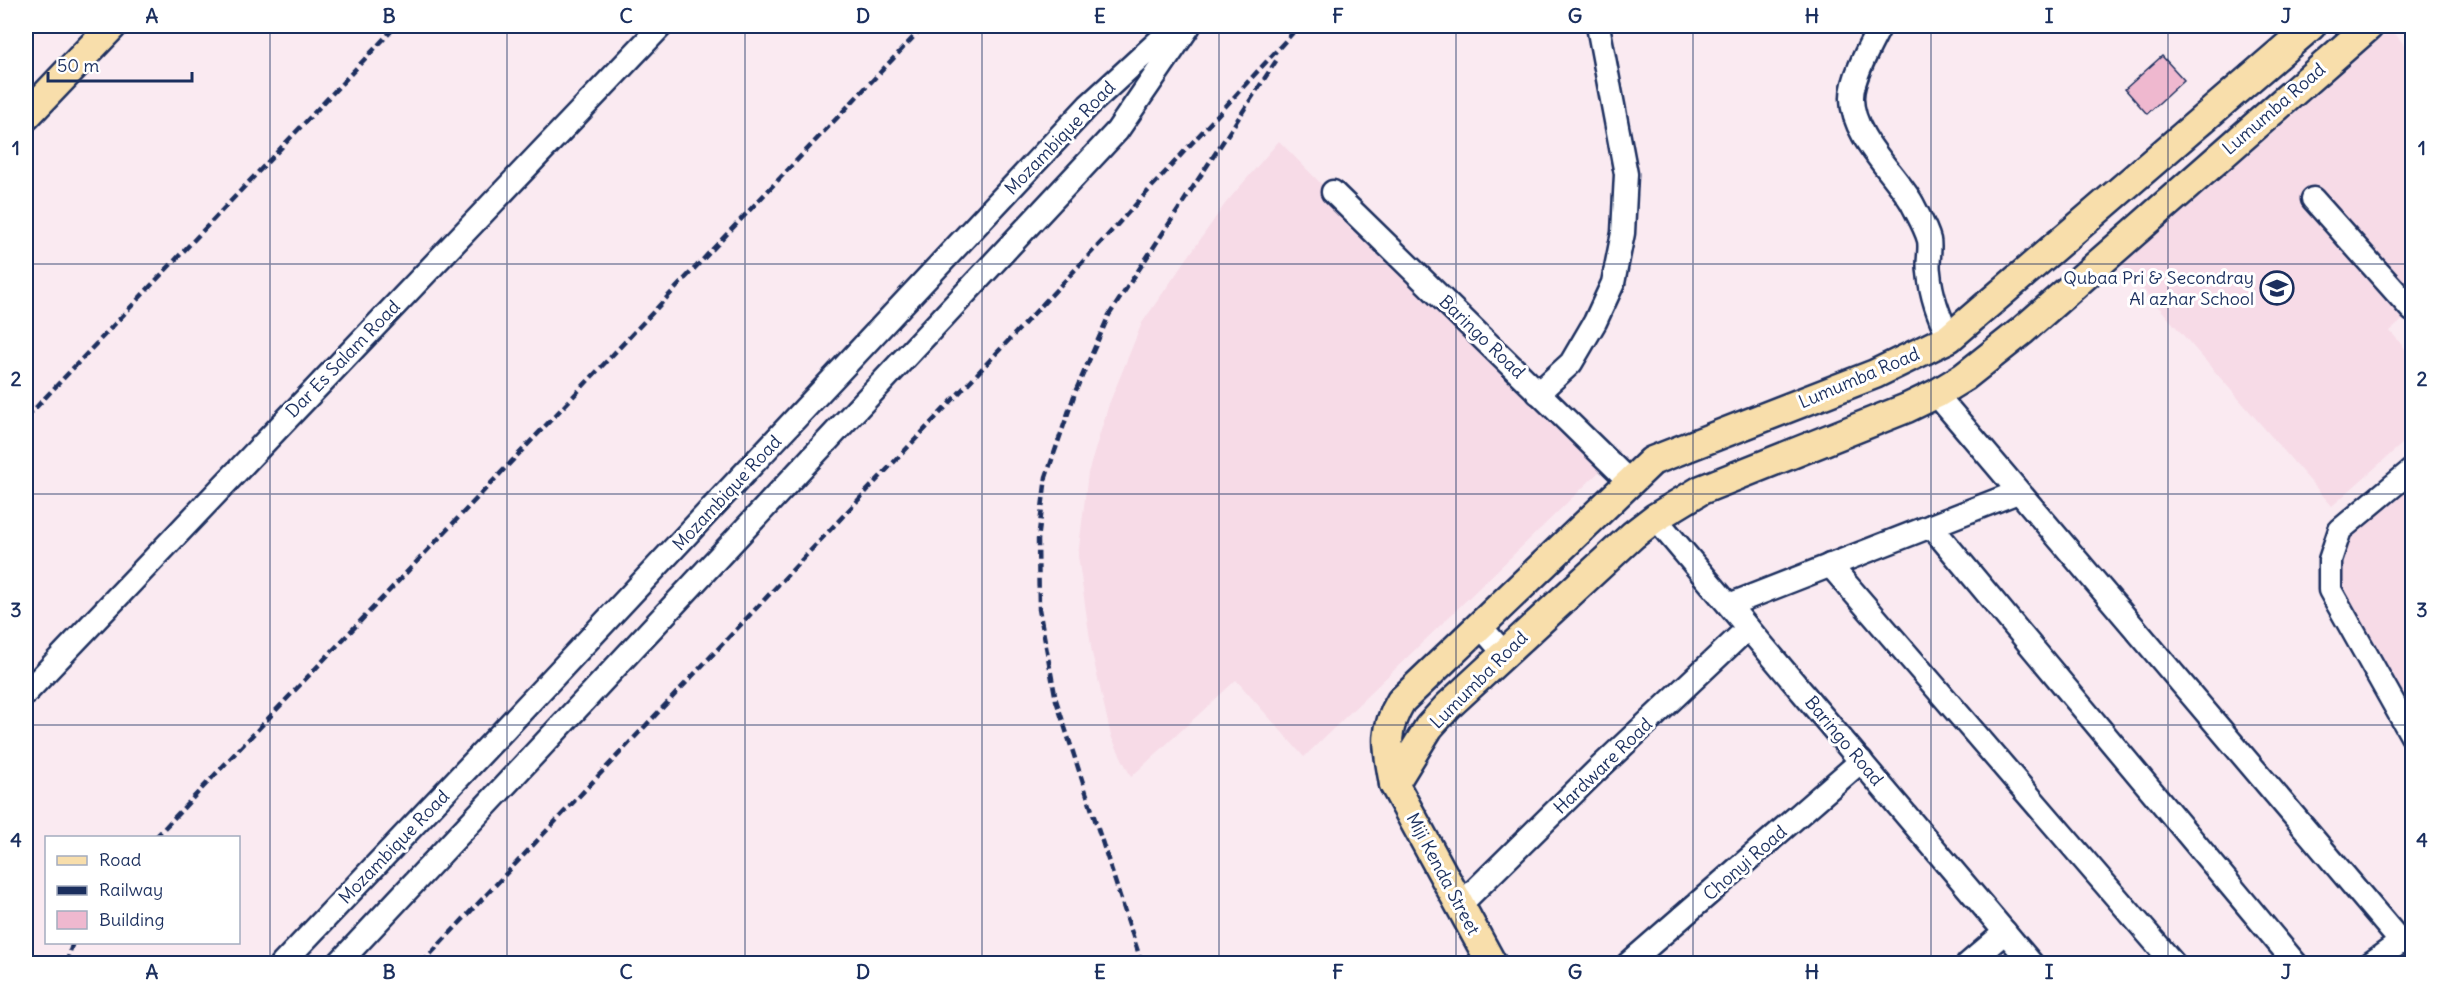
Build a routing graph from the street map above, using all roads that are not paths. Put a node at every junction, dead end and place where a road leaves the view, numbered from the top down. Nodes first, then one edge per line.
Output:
1 (112, 26) edge
2 (661, 26) edge
3 (1175, 26) edge
4 (1189, 26) edge
5 (1598, 26) edge
6 (1880, 26) edge
7 (2311, 26) edge
8 (2369, 26) edge
9 (26, 116) edge
10 (1334, 192) dead end
11 (2313, 200) dead end
12 (2412, 310) edge
13 (1949, 338) junction
14 (1538, 393) junction
15 (1936, 394) junction
16 (2412, 470) edge
17 (1630, 482) junction
18 (2018, 492) junction
19 (1655, 518) junction
20 (1931, 526) junction
21 (1830, 565) junction
22 (1729, 605) junction
23 (1480, 626) junction
24 (1748, 628) junction
25 (1504, 652) junction
26 (26, 693) edge
27 (2412, 736) edge
28 (1861, 761) junction
29 (1394, 784) junction
30 (1460, 905) junction
31 (2005, 932) junction
32 (2407, 938) edge
33 (282, 963) edge
34 (338, 963) edge
35 (1492, 963) edge
36 (1628, 963) edge
37 (1968, 963) edge
38 (2032, 963) edge
39 (2174, 963) edge
40 (2296, 963) edge
41 (2370, 963) edge

1 - 9 main road
2 - 26 street, Dar Es Salam Road
3 - 33 street, Mozambique Road
4 - 34 street, Mozambique Road
5 - 14 street
6 - 13 street
7 - 13 main road, Lumumba Road
8 - 15 main road, Lumumba Road
10 - 14 street, Baringo Road
11 - 12 street
13 - 17 main road, Lumumba Road
14 - 17 street, Baringo Road
15 - 18 street
15 - 19 main road, Lumumba Road
16 - 27 street
17 - 23 main road, Lumumba Road
18 - 20 street
18 - 32 street
19 - 22 street, Baringo Road
19 - 25 main road, Lumumba Road
20 - 21 street
20 - 40 street
21 - 22 street
21 - 39 street
22 - 24 street, Baringo Road
23 - 25 street
23 - 29 main road, Lumumba Road
24 - 28 street, Baringo Road
24 - 30 street, Hardware Road
25 - 29 main road, Lumumba Road
28 - 31 street, Baringo Road
28 - 36 street, Chonyi Road
29 - 30 main road, Miji Kenda Street
30 - 35 main road, Miji Kenda Street
31 - 37 street
31 - 38 street, Baringo Road
32 - 41 street

